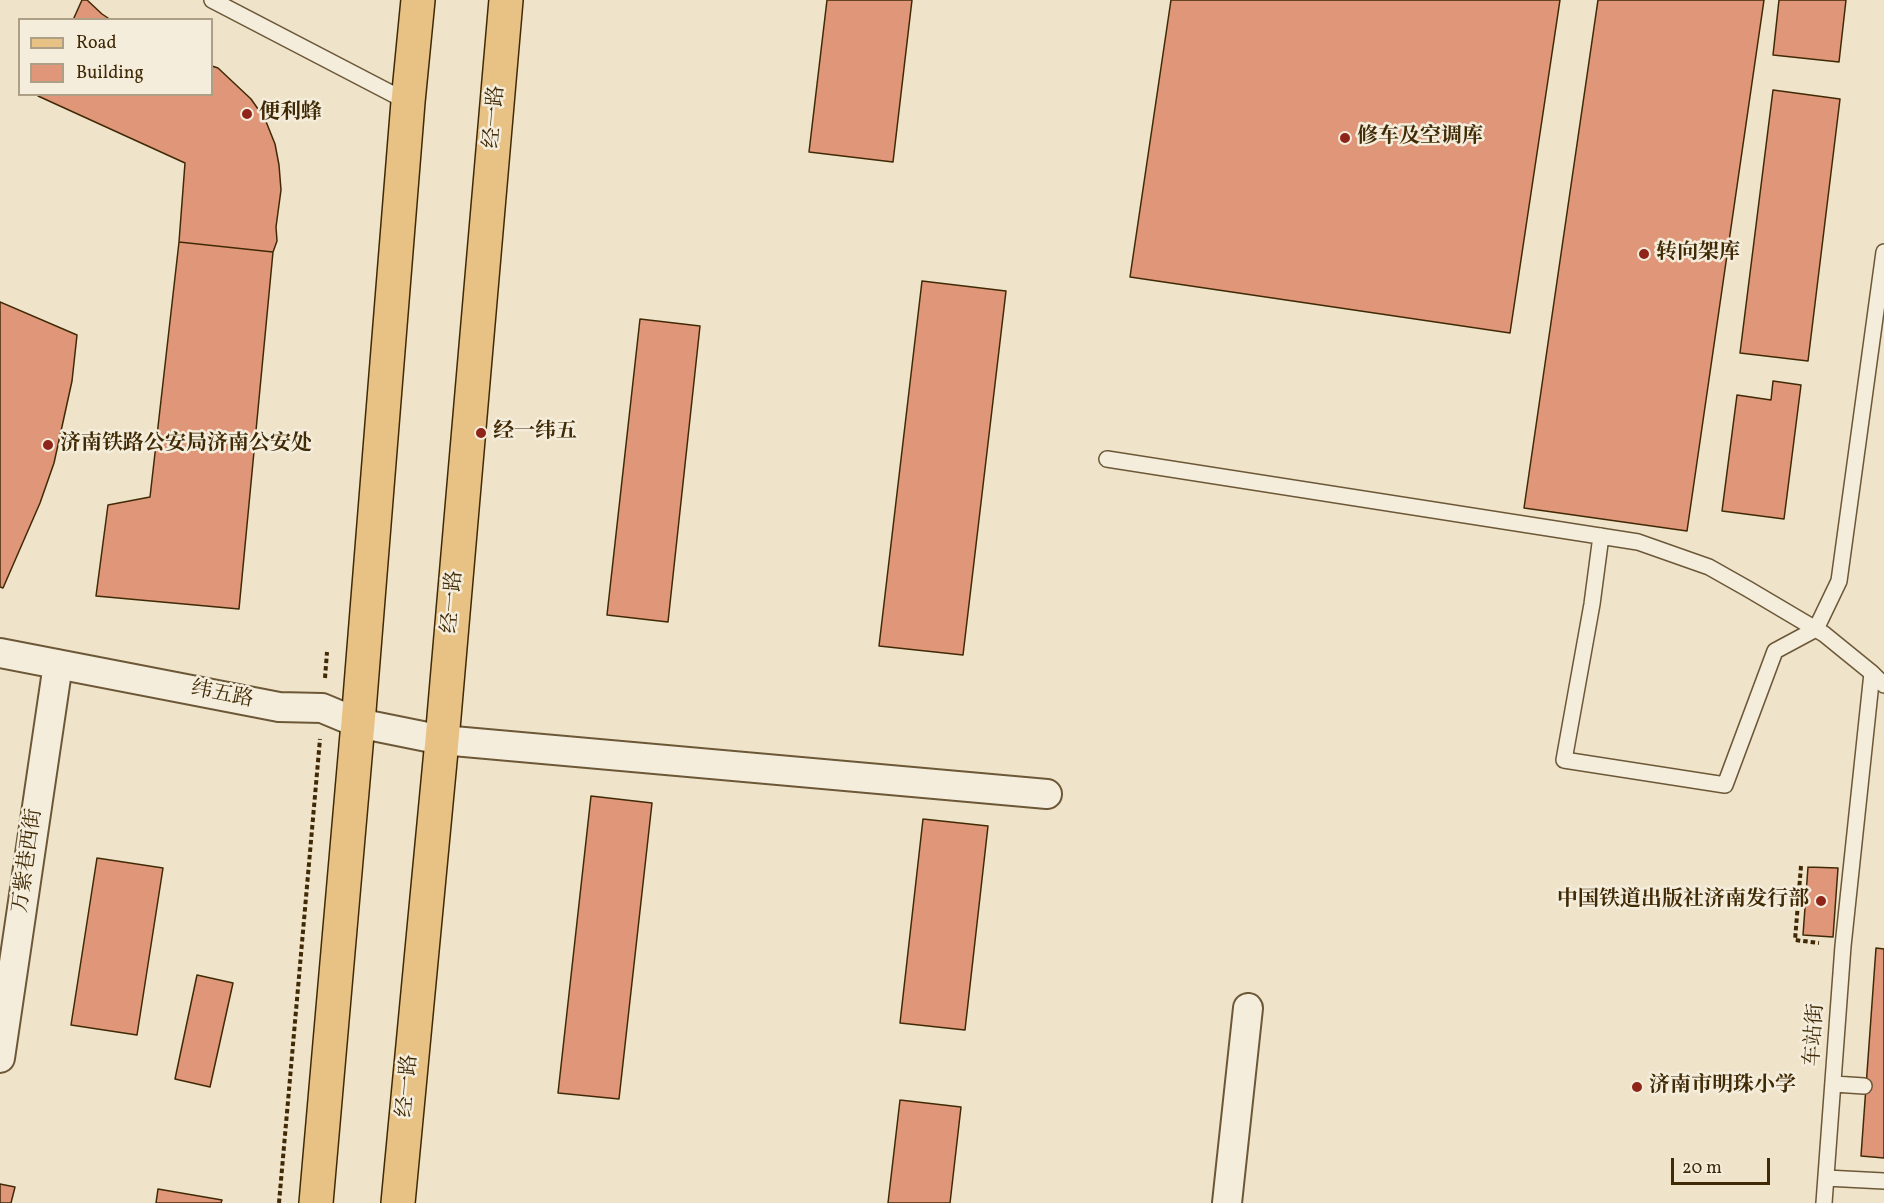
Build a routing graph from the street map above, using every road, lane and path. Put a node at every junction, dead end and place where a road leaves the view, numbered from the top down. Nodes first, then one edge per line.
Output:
1 (212, 0) edge
2 (418, 0) edge
3 (506, 0) edge
4 (408, 102) junction
5 (1884, 252) edge
6 (1107, 459) dead end
7 (1601, 536) junction
8 (1816, 629) junction
9 (0, 652) edge
10 (58, 664) junction
11 (1872, 673) junction
12 (1884, 685) edge
13 (358, 723) junction
14 (442, 740) junction
15 (1047, 794) dead end
16 (1801, 866) dead end
17 (1844, 944) junction
18 (1248, 1008) dead end
19 (0, 1058) edge
20 (1834, 1084) junction
21 (1864, 1086) dead end
22 (1826, 1178) junction
23 (1884, 1182) edge
24 (316, 1203) edge
25 (398, 1203) edge
26 (1227, 1203) edge
27 (1824, 1203) edge

1 - 4 lane
2 - 4 main road
3 - 14 main road, 经一路
4 - 13 main road
5 - 8 lane
6 - 7 lane
7 - 8 lane
7 - 8 lane
8 - 11 lane
9 - 10 street, 纬五路
10 - 13 street, 纬五路
10 - 19 street, 万紫巷西街
11 - 12 lane
11 - 17 lane, 车站街
13 - 14 street, 纬五路
13 - 24 main road
14 - 15 street, 纬五路
14 - 25 main road, 经一路
16 - 17 path
17 - 20 lane, 车站街
18 - 26 street
20 - 21 lane
20 - 22 lane, 车站街
22 - 23 lane
22 - 27 lane, 车站街

